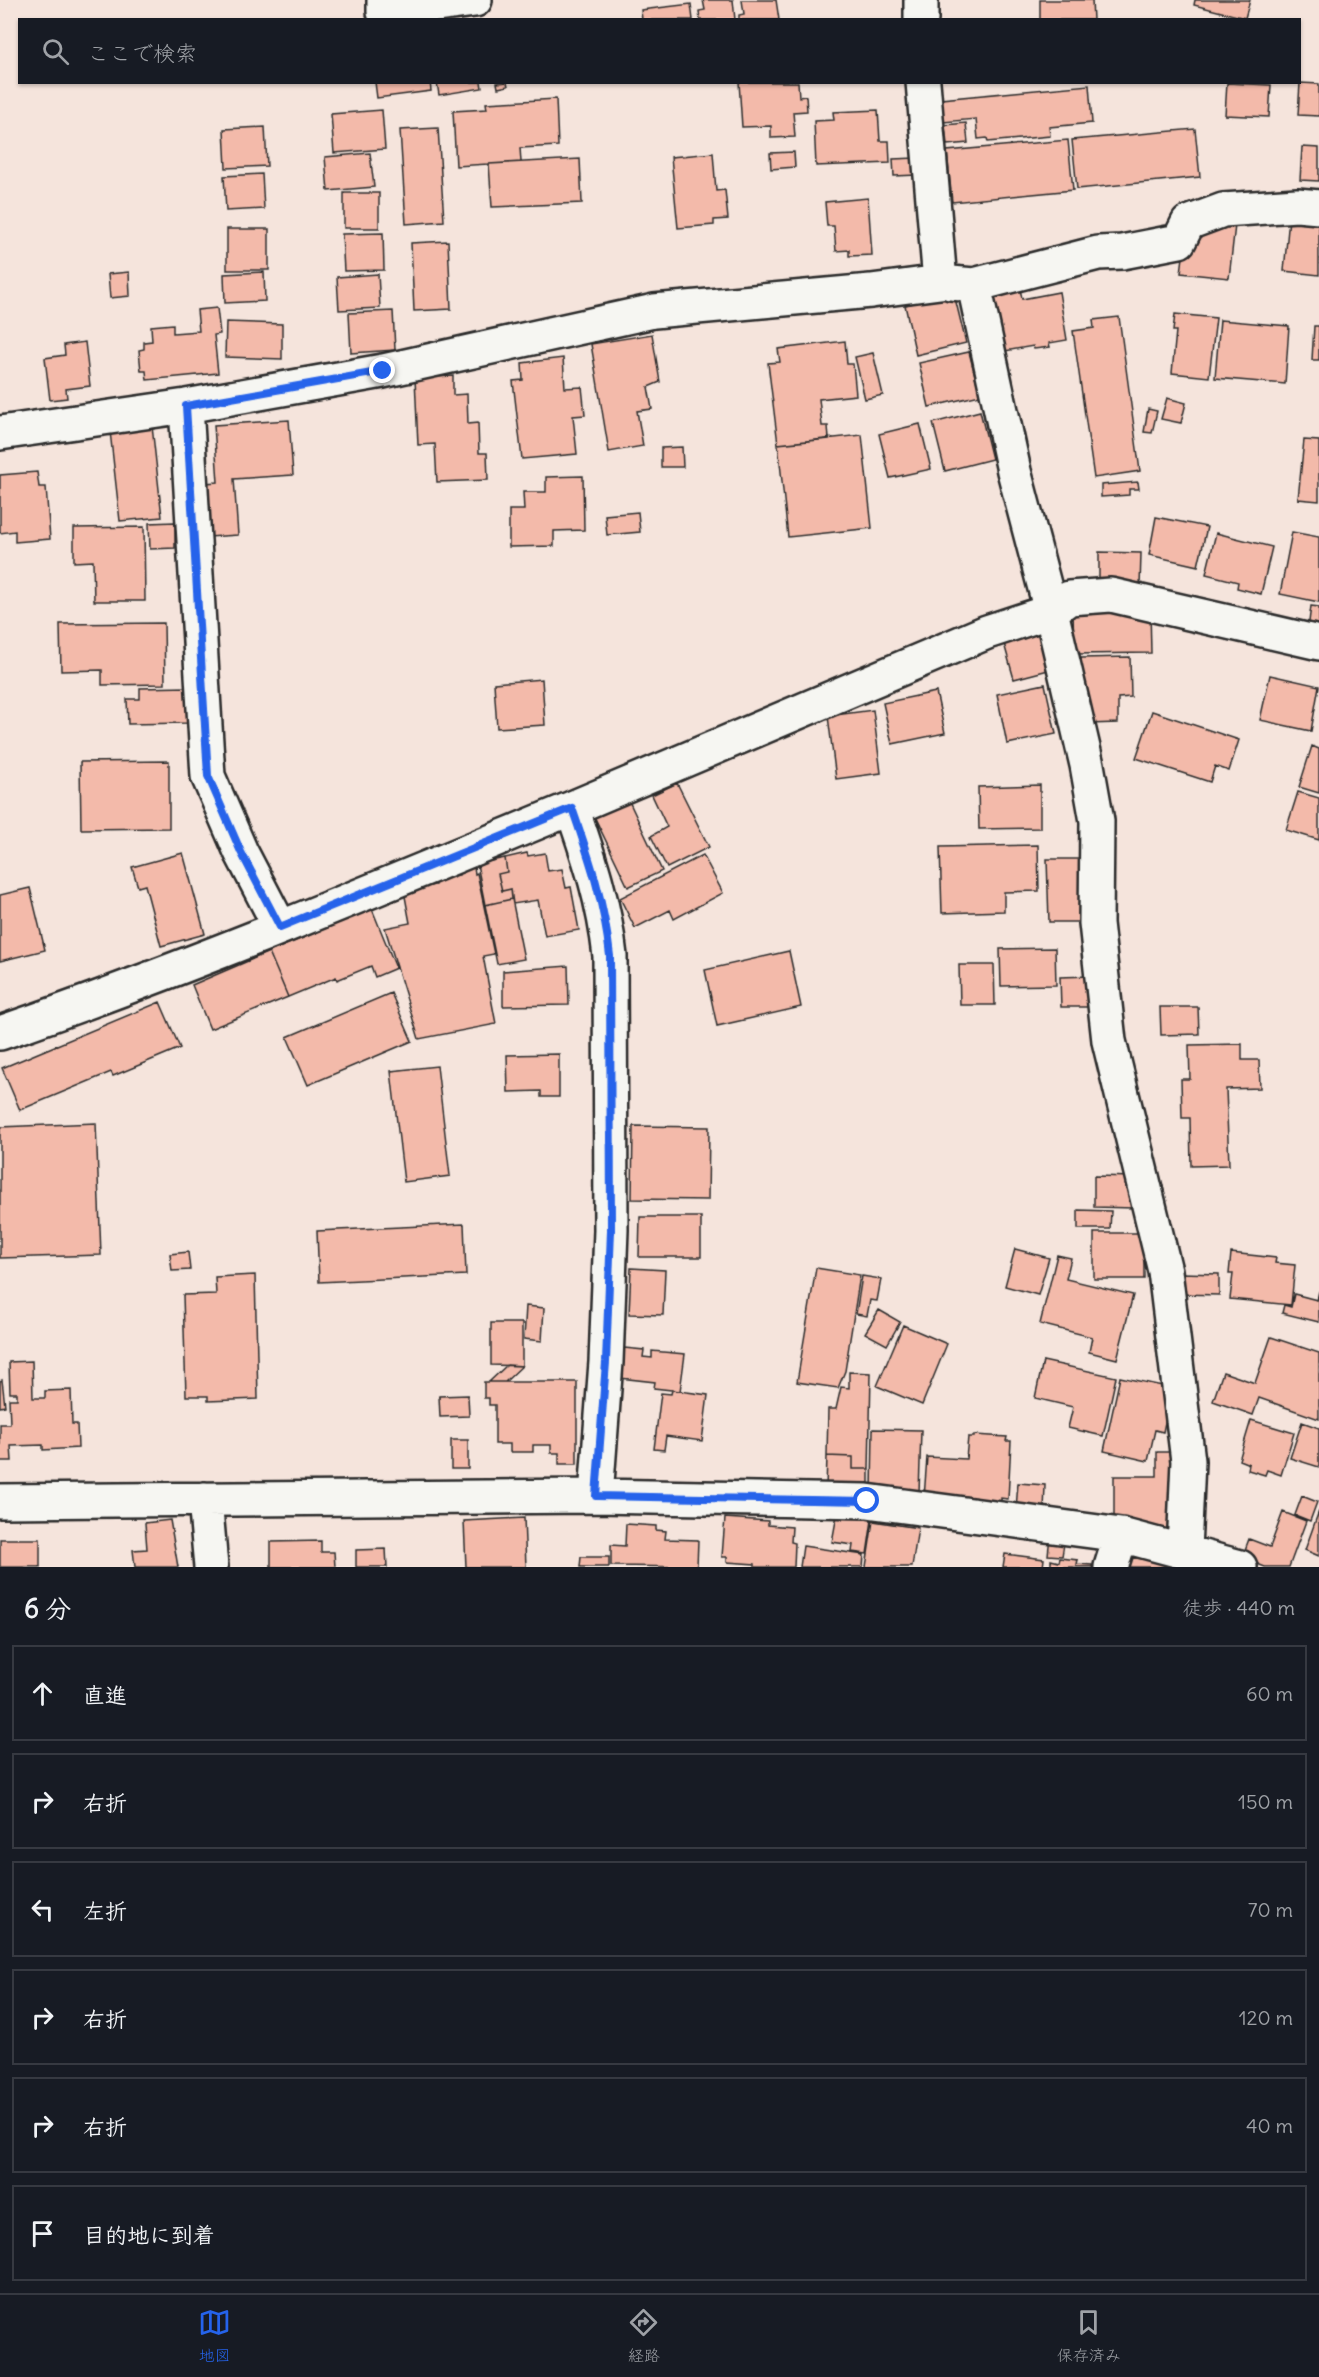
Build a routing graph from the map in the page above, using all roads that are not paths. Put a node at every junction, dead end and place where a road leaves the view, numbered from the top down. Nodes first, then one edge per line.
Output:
1 (384, 0) edge
2 (476, 0) edge
3 (921, 0) edge
4 (921, 18) edge
5 (923, 84) edge
6 (1319, 207) edge
7 (940, 282) junction
8 (974, 285) junction
9 (186, 406) junction
10 (0, 433) edge
11 (1051, 611) junction
12 (1319, 643) edge
13 (572, 808) junction
14 (280, 927) junction
15 (0, 1033) edge
16 (596, 1496) junction
17 (205, 1499) junction
18 (0, 1501) edge
19 (1121, 1535) junction
20 (1184, 1550) junction
21 (211, 1567) edge
22 (1111, 1567) edge
23 (1240, 1567) edge

1 - 2 street
3 - 4 street
5 - 7 street
6 - 8 street
7 - 8 street
7 - 9 street
8 - 11 street
9 - 10 street
9 - 14 street
11 - 12 street
11 - 13 street
11 - 20 street
13 - 14 street
13 - 16 street
14 - 15 street
16 - 17 street
16 - 19 street
17 - 18 street
17 - 21 street
19 - 20 street
19 - 22 street
20 - 23 street

